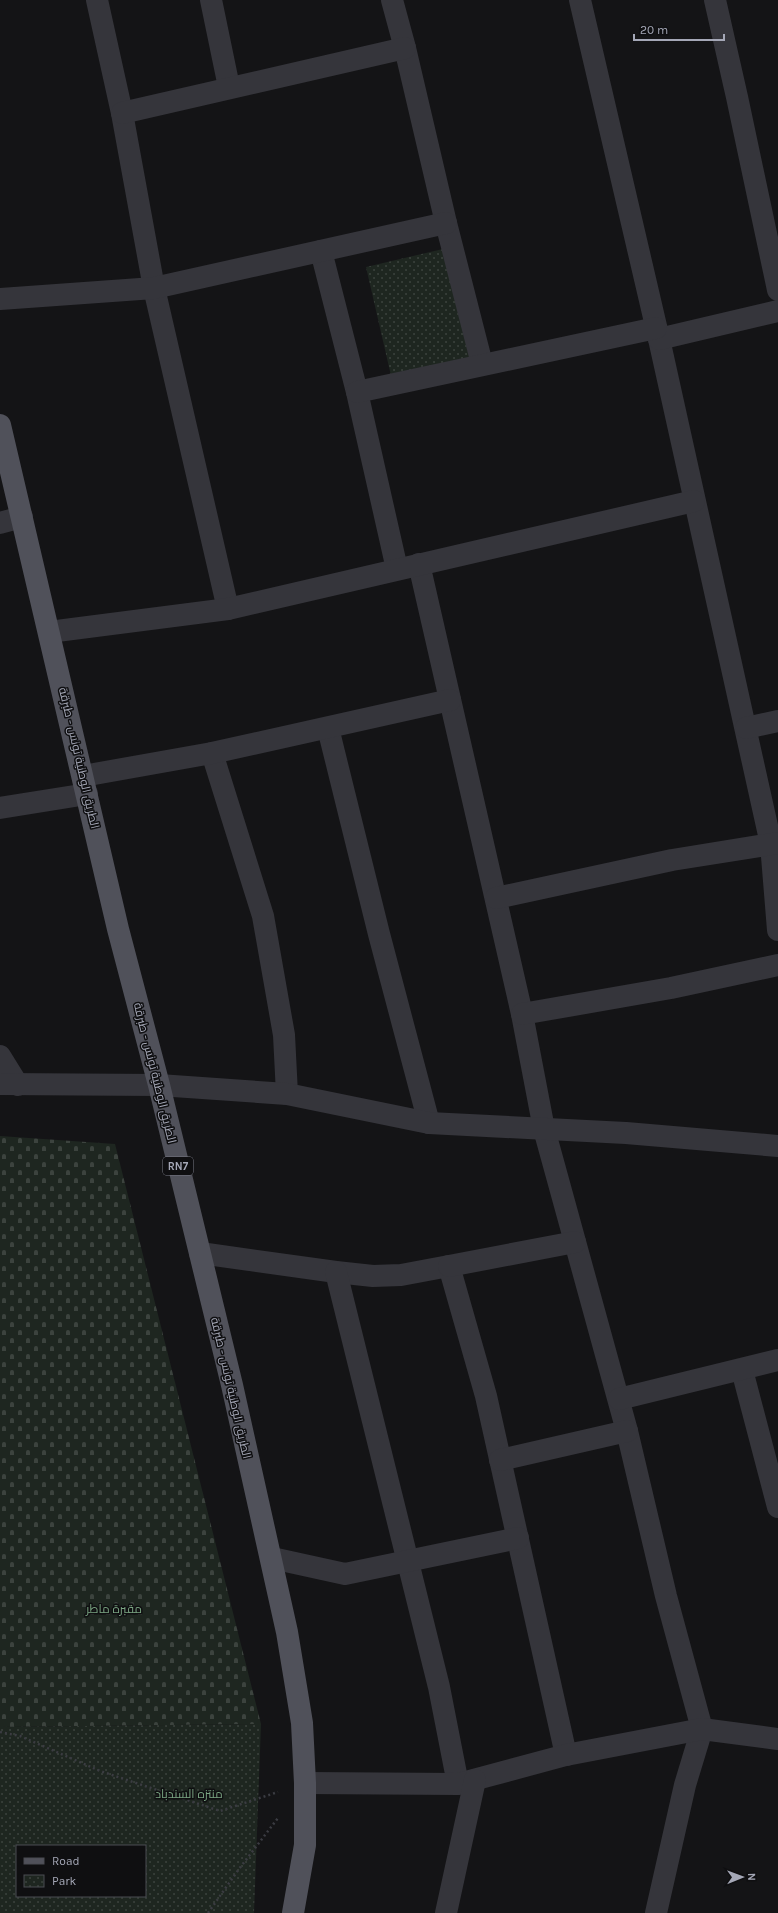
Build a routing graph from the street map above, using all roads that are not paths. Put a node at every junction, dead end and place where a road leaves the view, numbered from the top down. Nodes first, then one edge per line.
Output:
1 (97, 0) edge
2 (211, 0) edge
3 (392, 0) edge
4 (580, 0) edge
5 (715, 0) edge
6 (405, 48) junction
7 (229, 87) junction
8 (122, 113) junction
9 (446, 223) junction
10 (321, 251) junction
11 (154, 288) junction
12 (778, 290) edge
13 (0, 299) edge
14 (778, 311) edge
15 (657, 333) junction
16 (482, 364) junction
17 (357, 392) junction
18 (2, 439) edge
19 (694, 501) junction
20 (22, 517) junction
21 (0, 523) edge
22 (419, 564) junction
23 (397, 569) junction
24 (228, 609) junction
25 (49, 632) junction
26 (450, 700) junction
27 (778, 721) edge
28 (328, 728) junction
29 (746, 728) junction
30 (212, 753) junction
31 (85, 785) junction
32 (0, 808) edge
33 (775, 844) edge
34 (496, 898) junction
35 (778, 930) edge
36 (778, 965) edge
37 (522, 1014) junction
38 (0, 1056) edge
39 (9, 1084) edge
40 (159, 1085) junction
41 (287, 1094) junction
42 (429, 1123) junction
43 (544, 1129) junction
44 (778, 1146) edge
45 (575, 1242) junction
46 (200, 1253) junction
47 (449, 1266) junction
48 (336, 1272) junction
49 (778, 1360) edge
50 (742, 1370) junction
51 (618, 1399) junction
52 (627, 1431) junction
53 (769, 1440) edge
54 (500, 1460) junction
55 (778, 1507) edge
56 (518, 1538) junction
57 (272, 1558) junction
58 (407, 1561) junction
59 (702, 1729) junction
60 (778, 1739) edge
61 (566, 1755) junction
62 (466, 1782) junction
63 (305, 1783) junction
64 (293, 1913) edge
65 (446, 1913) edge
66 (656, 1913) edge

1 - 8 street
2 - 7 street
3 - 6 street
4 - 15 street
5 - 12 street
6 - 7 street
6 - 9 street
7 - 8 street
8 - 11 street
9 - 10 street
9 - 16 street
10 - 11 street
10 - 17 street
11 - 13 street
11 - 24 street
14 - 15 street
15 - 16 street
15 - 19 street
16 - 17 street
17 - 23 street
18 - 20 main road, الطريق الوطنية تونس - طبرقة / RN7
19 - 22 street
19 - 29 street
20 - 21 street
20 - 25 main road, الطريق الوطنية تونس - طبرقة / RN7
22 - 23 street
22 - 26 street
23 - 24 street
24 - 25 street
25 - 31 main road, الطريق الوطنية تونس - طبرقة / RN7
26 - 28 street
26 - 34 street
27 - 29 street
28 - 30 street
28 - 42 street
29 - 33 street
30 - 31 street
30 - 41 street
31 - 32 street
31 - 40 main road, الطريق الوطنية تونس - طبرقة / RN7
33 - 34 street
33 - 35 street
34 - 37 street
36 - 37 street
37 - 43 street
38 - 39 street
39 - 40 street
40 - 41 street
40 - 46 main road, الطريق الوطنية تونس - طبرقة / RN7
41 - 42 street
42 - 43 street
43 - 44 street
43 - 45 street
45 - 47 street
45 - 51 street
46 - 48 street
46 - 57 main road, الطريق الوطنية تونس - طبرقة / RN7
47 - 48 street
47 - 54 street
48 - 58 street
49 - 50 street
50 - 51 street
50 - 53 street
51 - 52 street
52 - 54 street
52 - 59 street
53 - 55 street
54 - 56 street
56 - 58 street
56 - 61 street
57 - 58 street
57 - 63 main road, الطريق الوطنية تونس - طبرقة / RN7
58 - 62 street
59 - 60 street
59 - 61 street
59 - 66 street
61 - 62 street
62 - 63 street
62 - 65 street
63 - 64 main road, الطريق الوطنية تونس - طبرقة / RN7

